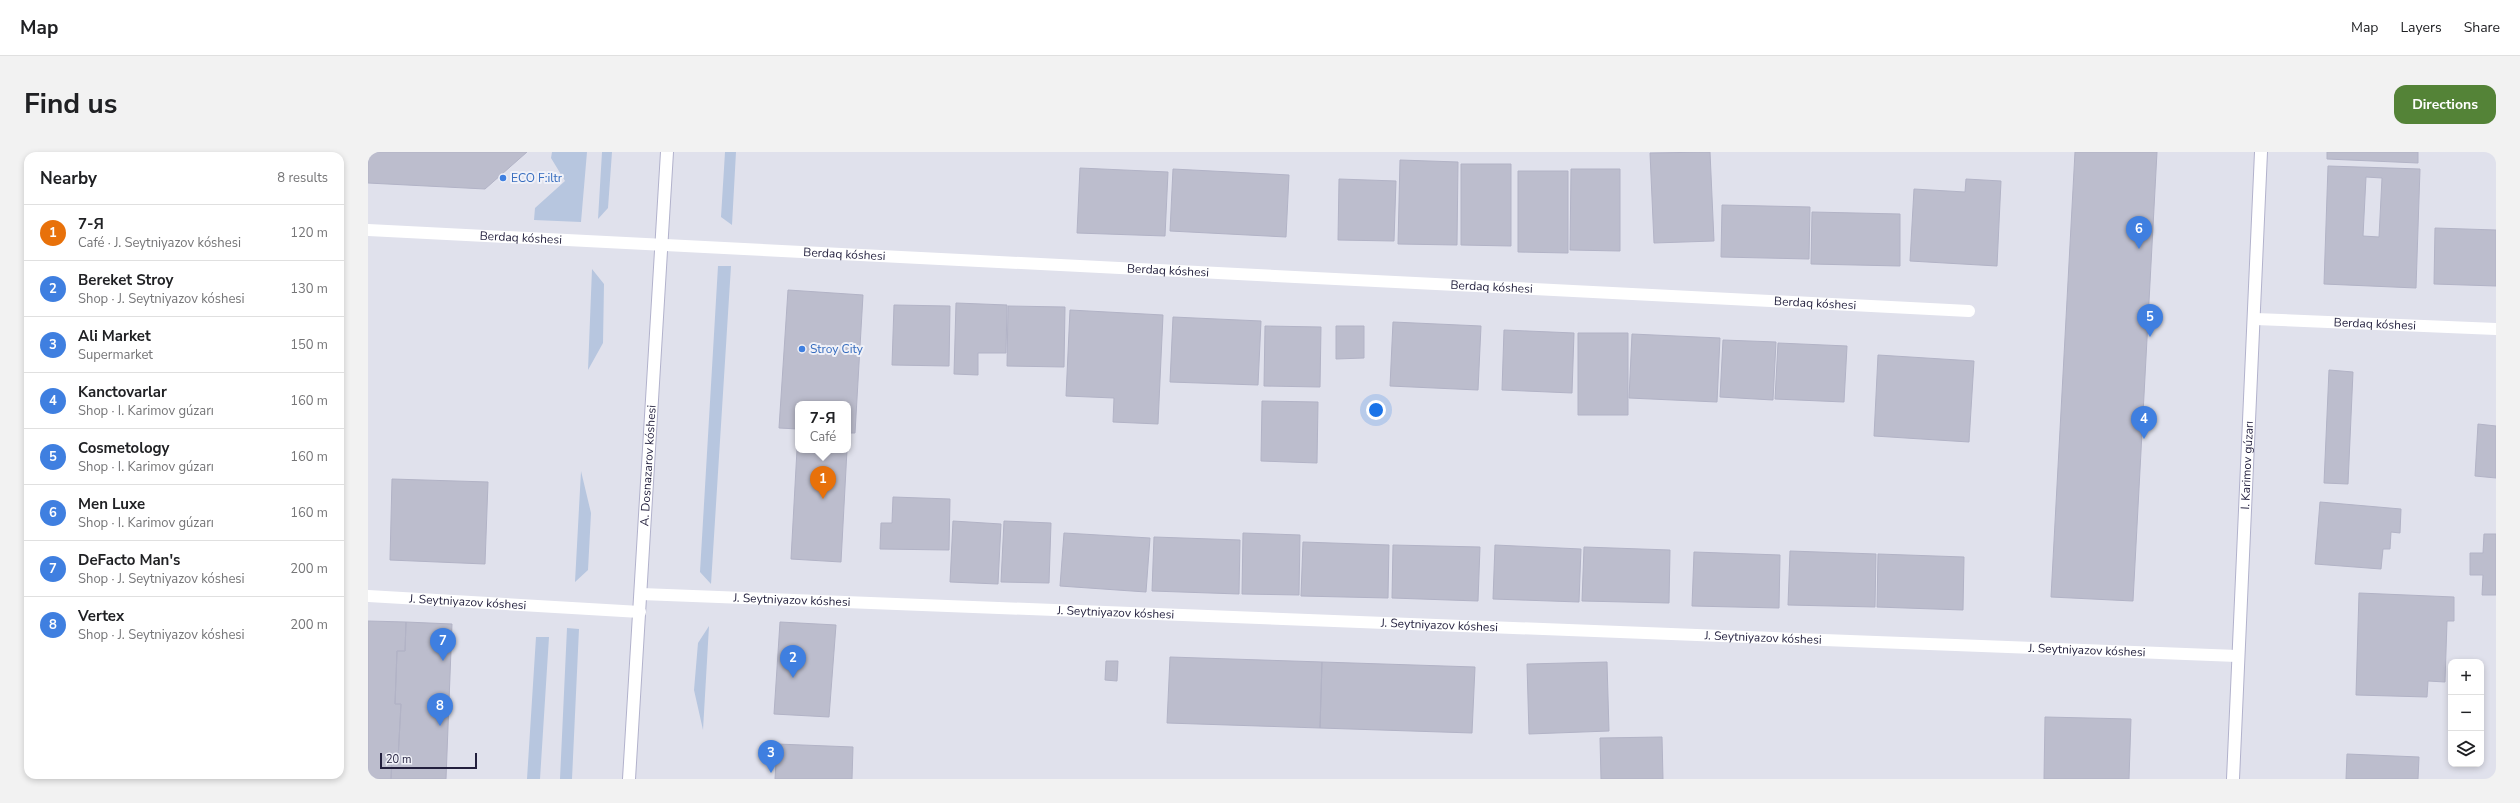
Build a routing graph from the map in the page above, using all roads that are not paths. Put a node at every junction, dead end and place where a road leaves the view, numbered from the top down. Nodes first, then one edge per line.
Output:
1 (666, 152) edge
2 (2261, 152) edge
3 (368, 230) edge
4 (661, 245) junction
5 (1969, 311) dead end
6 (2255, 319) junction
7 (2496, 329) edge
8 (641, 594) junction
9 (368, 596) edge
10 (640, 612) junction
11 (2237, 656) junction
12 (629, 779) edge
13 (2233, 779) edge

1 - 4 street, A. Dosnazarov kóshesi
2 - 6 street, I. Karimov gúzarı
3 - 4 street, Berdaq kóshesi
4 - 5 street, Berdaq kóshesi
4 - 8 street, A. Dosnazarov kóshesi
6 - 7 street, Berdaq kóshesi
6 - 11 street, I. Karimov gúzarı
8 - 10 street, A. Dosnazarov kóshesi
8 - 11 street, J. Seytniyazov kóshesi
9 - 10 street, J. Seytniyazov kóshesi
10 - 12 street, A. Dosnazarov kóshesi
11 - 13 street, I. Karimov gúzarı

